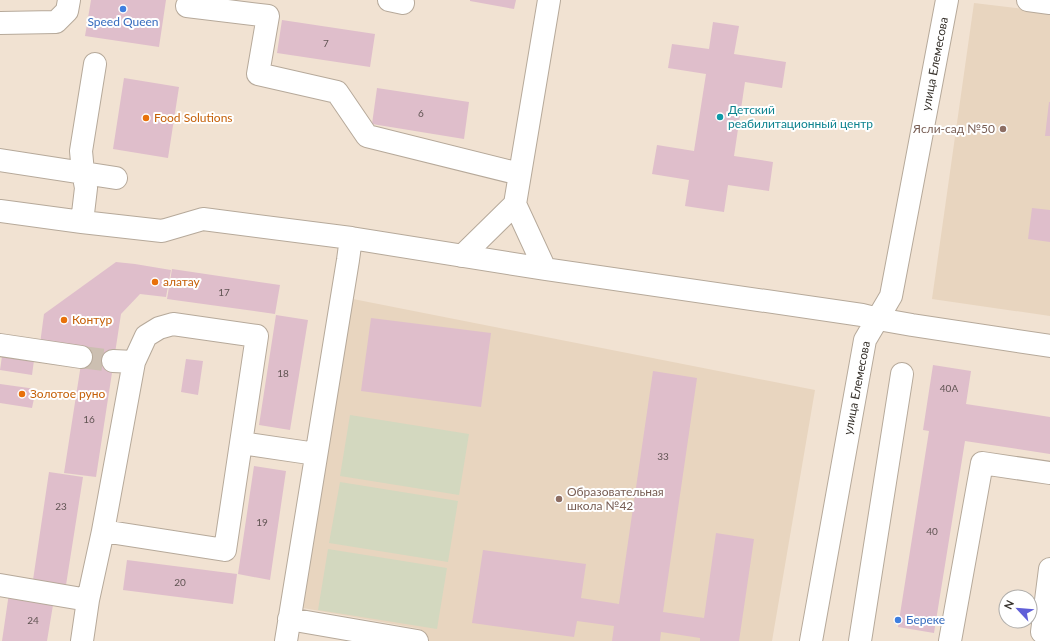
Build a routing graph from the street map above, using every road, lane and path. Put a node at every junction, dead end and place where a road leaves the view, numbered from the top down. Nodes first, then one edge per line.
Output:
1 (69, 0) edge
2 (549, 0) edge
3 (947, 0) edge
4 (1028, 0) edge
5 (1050, 2) edge
6 (187, 6) dead end
7 (0, 23) edge
8 (95, 64) dead end
9 (0, 160) edge
10 (83, 172) junction
11 (520, 174) junction
12 (116, 178) dead end
13 (516, 204) junction
14 (0, 211) edge
15 (82, 222) junction
16 (351, 238) junction
17 (462, 256) junction
18 (545, 269) junction
19 (878, 319) junction
20 (0, 345) edge
21 (1050, 346) edge
22 (81, 357) tunnel mouth
23 (902, 374) dead end
24 (241, 443) junction
25 (316, 454) junction
26 (1050, 473) edge
27 (103, 531) junction
28 (1050, 569) edge
29 (0, 585) edge
30 (88, 600) junction
31 (289, 619) junction
32 (1050, 633) edge
33 (82, 641) edge
34 (286, 641) edge
35 (418, 641) edge
36 (811, 641) edge
37 (860, 641) edge
38 (950, 641) edge

1 - 7 street
2 - 11 street
3 - 19 street, улица Елемесова
4 - 5 street
6 - 11 street
8 - 10 street
9 - 10 street
10 - 12 street
10 - 15 street
11 - 13 street
13 - 17 street
13 - 18 street
14 - 15 street
15 - 16 street
16 - 17 street
16 - 25 street
17 - 18 street
18 - 19 street
19 - 21 street
19 - 36 street, улица Елемесова
20 - 22 street
23 - 37 street
24 - 25 street
24 - 27 street
24 - 27 street
25 - 31 street
26 - 38 street
27 - 30 street
28 - 32 street
29 - 30 street
30 - 33 street
31 - 34 street
31 - 35 street

